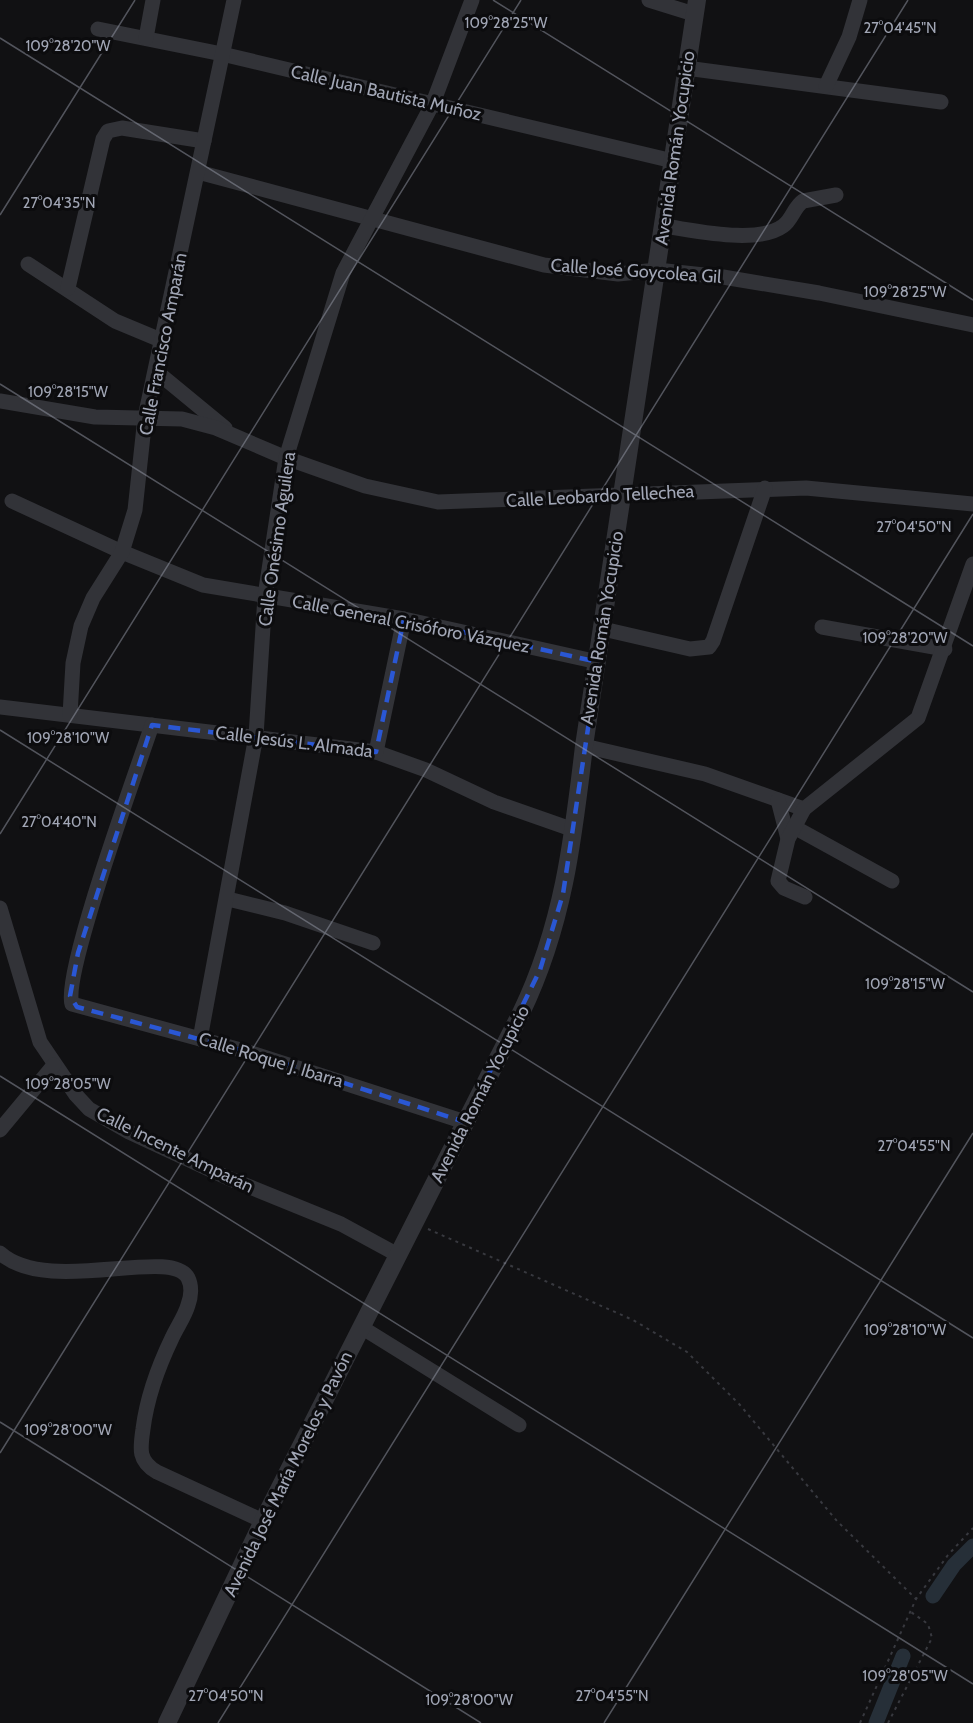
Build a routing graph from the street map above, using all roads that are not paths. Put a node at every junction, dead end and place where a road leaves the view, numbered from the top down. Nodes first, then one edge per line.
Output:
1 (153, 0) edge
2 (234, 0) edge
3 (472, 0) edge
4 (649, 0) edge
5 (860, 0) edge
6 (696, 7) edge
7 (98, 29) dead end
8 (146, 38) junction
9 (222, 54) junction
10 (686, 68) junction
11 (826, 86) junction
12 (941, 102) dead end
13 (433, 103) junction
14 (204, 141) junction
15 (673, 161) junction
16 (198, 172) junction
17 (836, 195) dead end
18 (370, 220) junction
19 (663, 226) junction
20 (28, 264) dead end
21 (657, 270) junction
22 (68, 288) junction
23 (973, 325) edge
24 (163, 341) junction
25 (157, 372) junction
26 (0, 401) edge
27 (145, 417) junction
28 (237, 437) junction
29 (286, 458) junction
30 (765, 488) junction
31 (623, 494) junction
32 (12, 501) dead end
33 (973, 504) edge
34 (122, 552) junction
35 (973, 564) edge
36 (265, 596) junction
37 (404, 619) junction
38 (822, 627) dead end
39 (603, 630) junction
40 (945, 649) junction
41 (598, 662) junction
42 (0, 707) edge
43 (70, 715) junction
44 (152, 724) junction
45 (256, 736) junction
46 (584, 746) junction
47 (376, 752) junction
48 (778, 800) junction
49 (804, 808) junction
50 (574, 830) junction
51 (791, 833) junction
52 (892, 881) dead end
53 (804, 897) dead end
54 (228, 899) junction
55 (0, 908) edge
56 (373, 943) dead end
57 (200, 1039) junction
58 (54, 1065) junction
59 (465, 1122) junction
60 (0, 1130) edge
61 (413, 1225) joint
62 (400, 1252) junction
63 (0, 1253) edge
64 (361, 1327) junction
65 (519, 1425) dead end
66 (263, 1521) junction
67 (167, 1723) edge

1 - 8 street
2 - 9 street, Calle Francisco Amparán
3 - 13 street, Calle Onésimo Aguilera
4 - 6 street
5 - 11 street
6 - 10 street, Avenida Román Yocupicio
7 - 8 street, Calle Juan Bautista Muñoz
8 - 9 street, Calle Juan Bautista Muñoz
9 - 13 street, Calle Juan Bautista Muñoz
9 - 14 street, Calle Francisco Amparán
10 - 11 street
10 - 15 street, Avenida Román Yocupicio
11 - 12 street
13 - 15 street, Calle Juan Bautista Muñoz
13 - 18 street, Calle Onésimo Aguilera
14 - 16 street, Calle Francisco Amparán
14 - 22 street
15 - 19 street, Avenida Román Yocupicio
16 - 18 street, Calle José Goycolea Gil
16 - 24 street, Calle Francisco Amparán
17 - 19 street
18 - 21 street, Calle José Goycolea Gil
18 - 29 street, Calle Onésimo Aguilera
19 - 21 street, Avenida Román Yocupicio
20 - 22 street
21 - 23 street, Calle José Goycolea Gil
21 - 31 street, Avenida Román Yocupicio
22 - 24 street
24 - 25 street, Calle Francisco Amparán
25 - 27 street, Calle Francisco Amparán
25 - 28 street, Calle Leobardo Tellechea
26 - 27 street, Calle Leobardo Tellechea
27 - 28 street, Calle Leobardo Tellechea
27 - 34 street, Calle Francisco Amparán
28 - 29 street, Calle Leobardo Tellechea
29 - 31 street, Calle Leobardo Tellechea
29 - 36 street, Calle Onésimo Aguilera
30 - 31 street, Calle Leobardo Tellechea
30 - 33 street, Calle Leobardo Tellechea
30 - 39 street
31 - 39 street, Avenida Román Yocupicio
32 - 34 street, Calle General Crisóforo Vázquez
34 - 36 street, Calle General Crisóforo Vázquez
34 - 43 street, Calle Francisco Amparán
35 - 40 street
36 - 37 street, Calle General Crisóforo Vázquez
36 - 45 street, Calle Onésimo Aguilera
37 - 41 street, Calle General Crisóforo Vázquez
37 - 47 street
38 - 40 street
39 - 41 street, Avenida Román Yocupicio
40 - 49 street
41 - 46 street, Avenida Román Yocupicio
42 - 43 street, Calle Jesús L. Almada
43 - 44 street, Calle Jesús L. Almada
44 - 45 street, Calle Jesús L. Almada
44 - 57 street, Calle Roque J. Ibarra
45 - 47 street, Calle Jesús L. Almada
45 - 54 street, Calle Onésimo Aguilera
46 - 48 street
46 - 50 street, Avenida Román Yocupicio
47 - 50 street, Calle Jesús L. Almada
48 - 49 street
48 - 51 street
49 - 51 street
50 - 59 street, Avenida Román Yocupicio
51 - 52 street
51 - 53 street
54 - 56 street
54 - 57 street, Calle Onésimo Aguilera
55 - 58 street, Calle Incente Amparán
57 - 59 street, Calle Roque J. Ibarra
58 - 60 street
58 - 62 street, Calle Incente Amparán
59 - 61 street, Avenida Román Yocupicio
61 - 62 street, Avenida José María Morelos y Pavón
62 - 64 street, Avenida José María Morelos y Pavón
63 - 66 street
64 - 65 street
64 - 66 street, Avenida José María Morelos y Pavón
66 - 67 street, Avenida José María Morelos y Pavón

